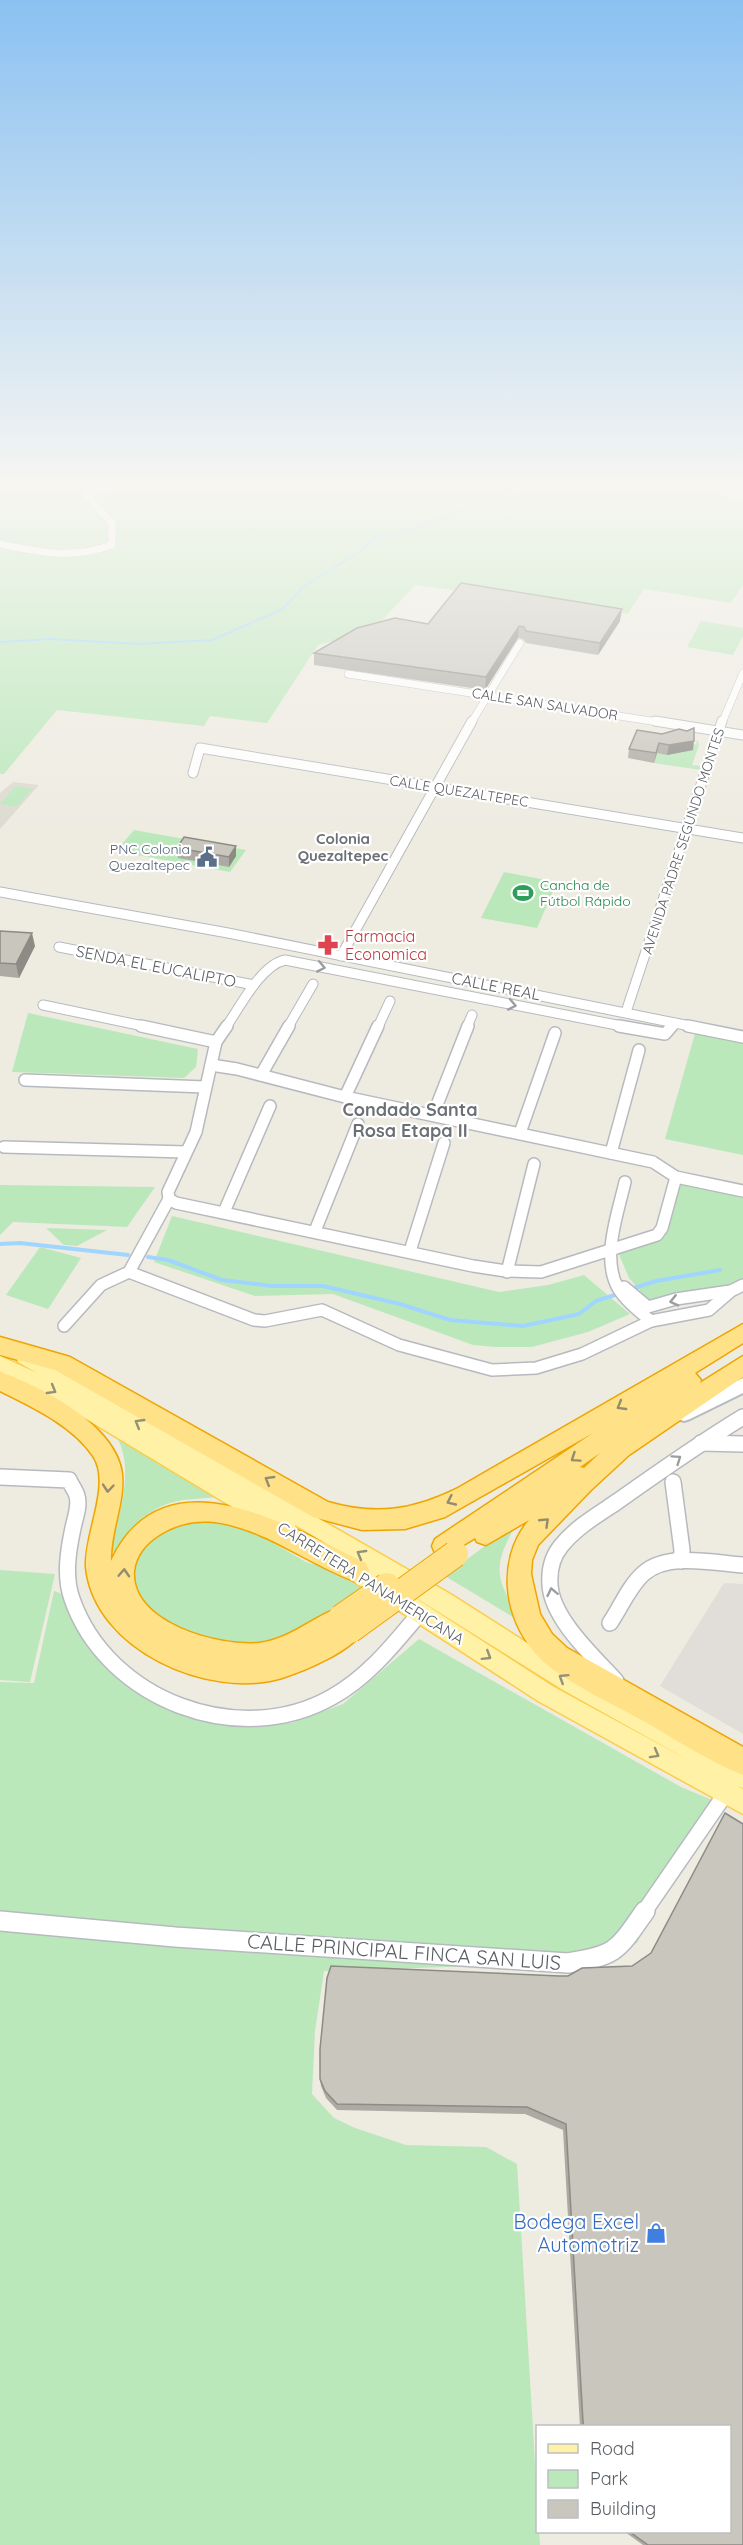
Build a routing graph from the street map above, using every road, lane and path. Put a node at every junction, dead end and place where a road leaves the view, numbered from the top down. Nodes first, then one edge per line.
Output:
1 (519, 643) dead end
2 (743, 673) edge
3 (348, 674) dead end
4 (486, 696) junction
5 (718, 731) junction
6 (743, 735) edge
7 (193, 773) dead end
8 (435, 788) junction
9 (688, 828) junction
10 (743, 838) edge
11 (0, 892) edge
12 (59, 947) dead end
13 (341, 956) junction
14 (313, 984) dead end
15 (254, 985) junction
16 (390, 1001) dead end
17 (43, 1005) dead end
18 (626, 1012) junction
19 (472, 1015) dead end
20 (675, 1023) junction
21 (555, 1032) dead end
22 (743, 1037) edge
23 (216, 1042) junction
24 (639, 1050) dead end
25 (211, 1065) junction
26 (261, 1075) junction
27 (26, 1080) dead end
28 (205, 1087) junction
29 (345, 1097) junction
30 (270, 1106) dead end
31 (433, 1115) junction
32 (358, 1124) dead end
33 (520, 1133) junction
34 (444, 1143) dead end
35 (4, 1147) dead end
36 (186, 1152) junction
37 (611, 1153) junction
38 (534, 1164) dead end
39 (676, 1177) junction
40 (625, 1182) dead end
41 (743, 1191) edge
42 (170, 1199) junction
43 (224, 1212) junction
44 (315, 1231) junction
45 (612, 1250) junction
46 (410, 1251) junction
47 (129, 1272) junction
48 (507, 1272) junction
49 (614, 1281) junction
50 (737, 1288) edge
51 (651, 1321) junction
52 (64, 1326) dead end
53 (743, 1332) edge
54 (743, 1340) edge
55 (3, 1353) edge
56 (743, 1365) edge
57 (0, 1381) edge
58 (743, 1385) edge
59 (743, 1417) edge
60 (648, 1431) junction
61 (700, 1443) junction
62 (743, 1444) edge
63 (620, 1450) junction
64 (0, 1477) edge
65 (673, 1482) dead end
66 (450, 1550) junction
67 (681, 1561) junction
68 (743, 1565) edge
69 (357, 1571) junction
70 (420, 1613) junction
71 (610, 1623) dead end
72 (346, 1624) junction
73 (637, 1704) junction
74 (743, 1762) edge
75 (743, 1778) edge
76 (734, 1798) edge
77 (0, 1921) edge

1 - 4 street
2 - 5 street, AVENIDA PADRE SEGUNDO MONTES
3 - 4 street, CALLE SAN SALVADOR
4 - 5 street, CALLE SAN SALVADOR
4 - 8 street
5 - 6 street, CALLE SAN SALVADOR
5 - 9 street, AVENIDA PADRE SEGUNDO MONTES
7 - 8 street, CALLE QUEZALTEPEC
8 - 9 street, CALLE QUEZALTEPEC
8 - 13 street
9 - 10 street, CALLE QUEZALTEPEC
9 - 18 street, AVENIDA PADRE SEGUNDO MONTES
11 - 13 street, CALLE REAL
12 - 15 street, SENDA EL EUCALIPTO
13 - 18 street, CALLE REAL
14 - 26 street
15 -> 20 street
15 - 23 street
16 - 29 street
17 - 23 street
18 - 20 street, CALLE REAL
19 - 31 street
20 - 22 street, CALLE REAL
21 - 33 street
23 - 25 street
24 - 37 street
25 - 26 street
25 - 28 street
26 - 29 street
27 - 28 street
28 - 36 street
29 - 31 street
30 - 43 street
31 - 33 street
32 - 44 street
33 - 37 street
34 - 46 street
35 - 36 street
36 - 42 street
37 - 39 street
38 - 48 street
39 - 41 street
39 - 45 street
40 - 45 street
42 - 43 street
42 - 47 street
43 - 44 street
44 - 46 street
45 - 48 street
45 - 49 street
46 - 48 street
47 - 51 street
47 - 52 street
50 -> 49 street
49 - 51 street
50 - 51 street
53 -> 55 highway
54 -> 66 highway
55 -> 69 main road, CARRETERA PANAMERICANA
75 -> 55 main road, CARRETERA PANAMERICANA
56 - 60 highway
57 -> 72 highway
58 - 60 street
59 - 61 street
60 - 63 highway
61 - 62 street
73 -> 61 street
63 - 66 highway
73 -> 63 highway
64 - 70 street
65 - 67 street
66 - 72 highway, bridge
67 - 68 street
67 - 71 street
69 - 70 main road, CARRETERA PANAMERICANA
72 -> 69 highway
70 -> 76 main road, CARRETERA PANAMERICANA
73 - 74 highway
76 - 77 street, CALLE PRINCIPAL FINCA SAN LUIS

